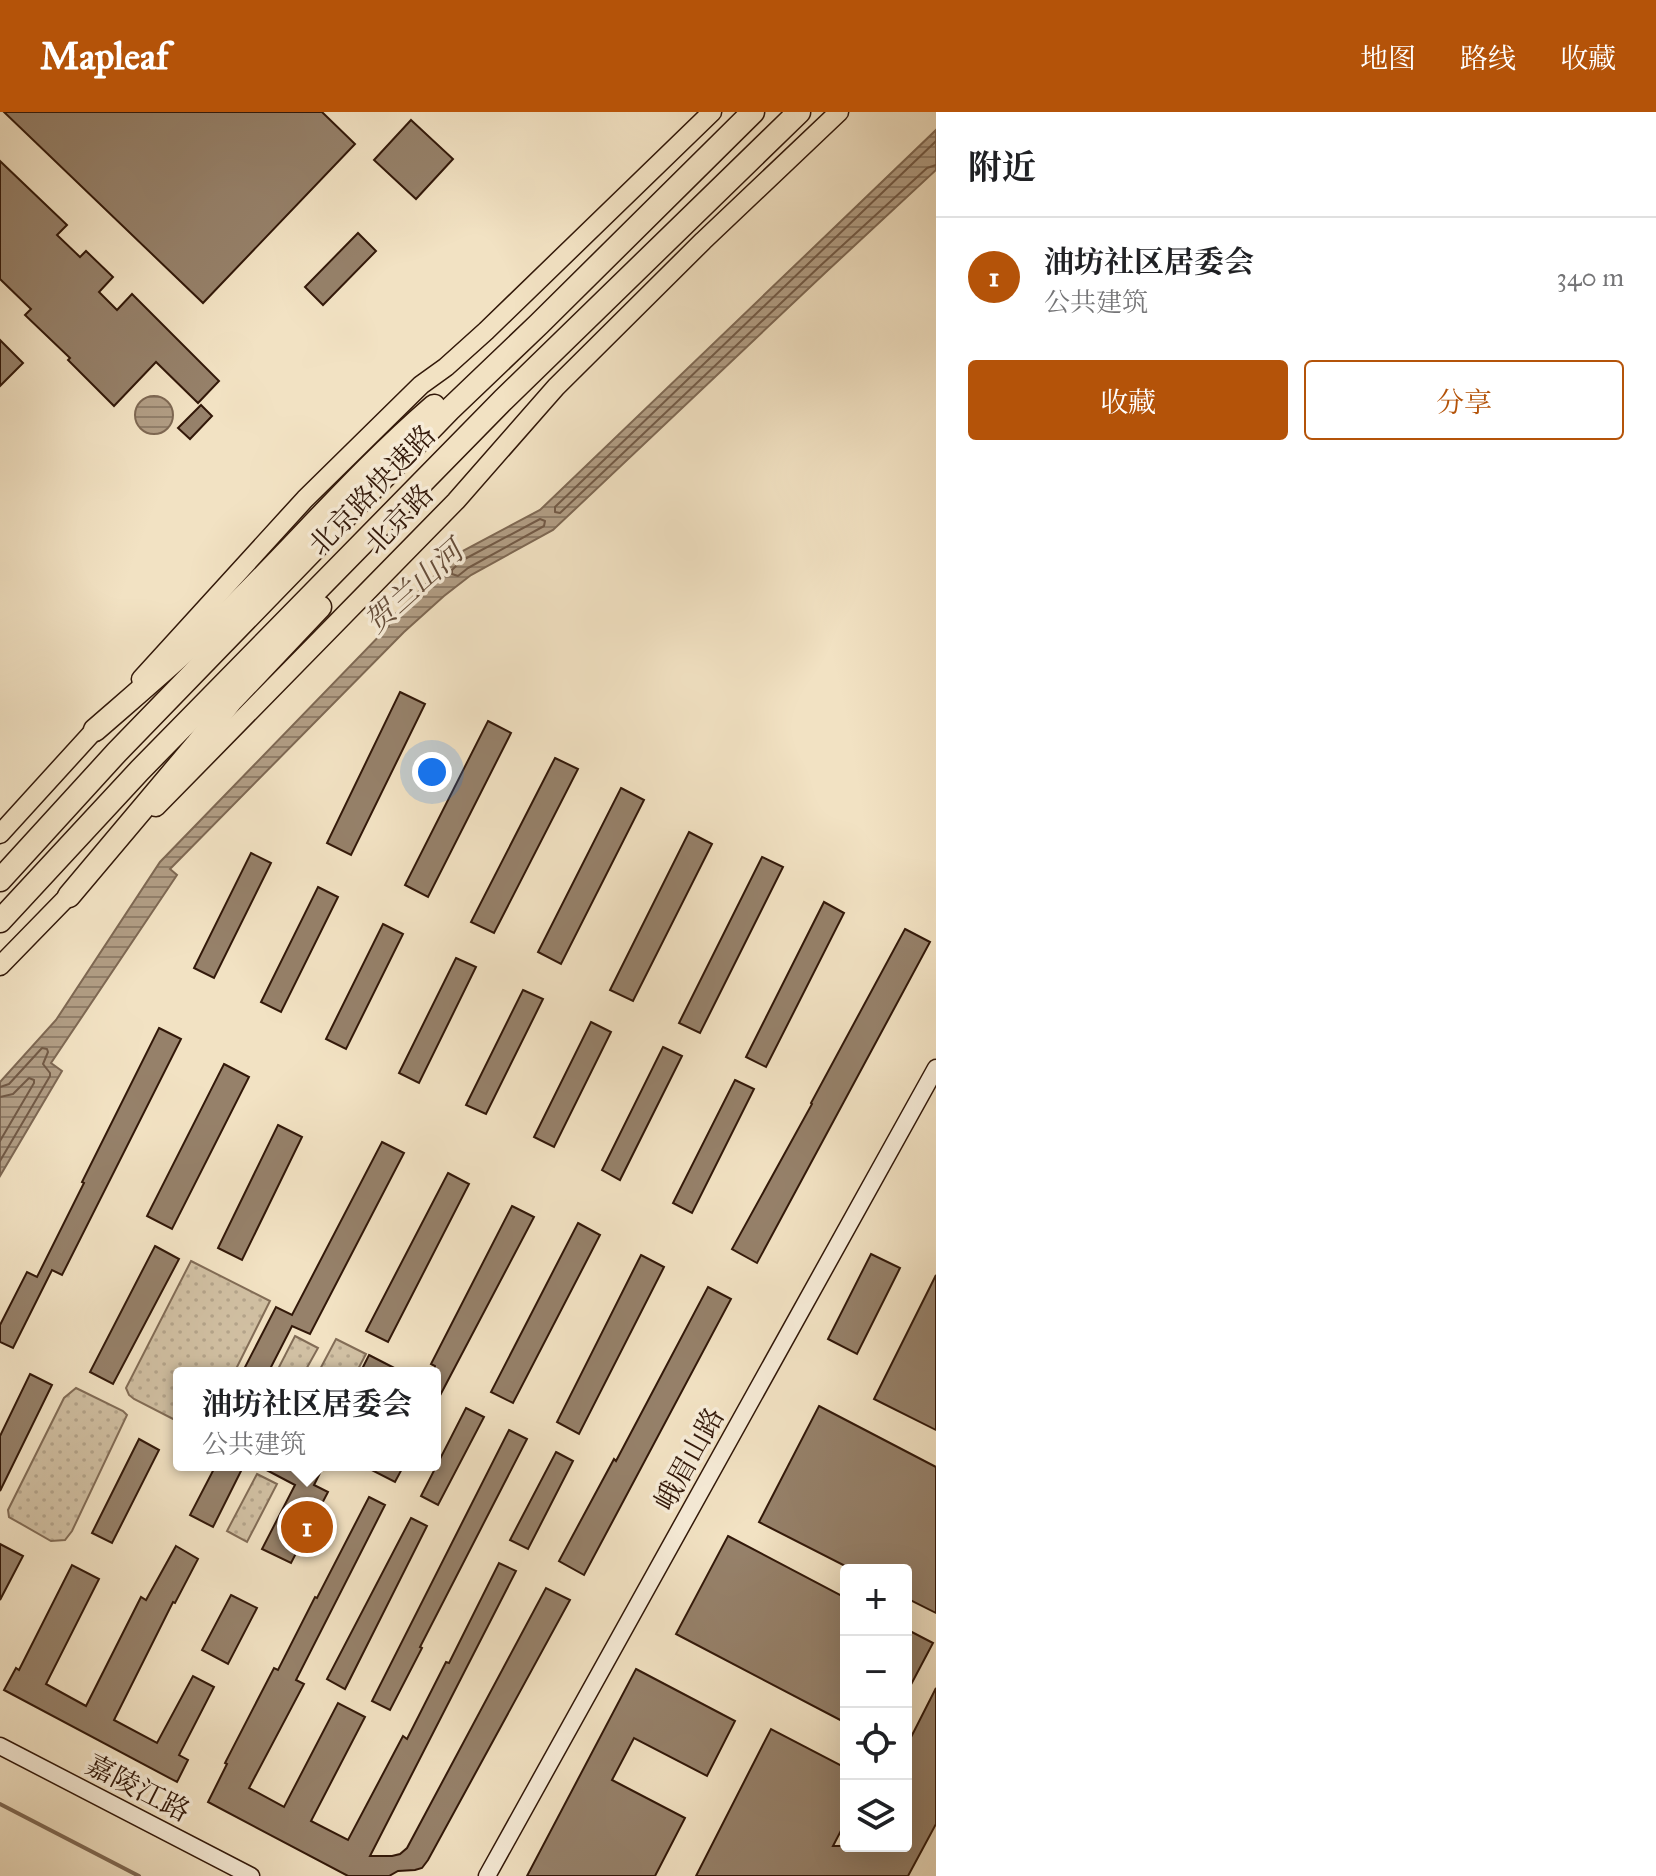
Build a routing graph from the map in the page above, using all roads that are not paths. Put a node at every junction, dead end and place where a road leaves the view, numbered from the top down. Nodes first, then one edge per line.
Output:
1 (712, 112) edge
2 (753, 112) edge
3 (799, 112) edge
4 (839, 112) edge
5 (539, 324) junction
6 (503, 400) junction
7 (95, 730) junction
8 (0, 834) edge
9 (0, 880) edge
10 (69, 896) junction
11 (0, 921) edge
12 (0, 966) edge
13 (936, 1068) edge
14 (0, 1746) edge
15 (251, 1876) edge
16 (487, 1876) edge

1 - 7 main road
2 - 5 highway, 北京路快速路
3 - 6 highway, 北京路快速路
4 - 10 main road, 北京路
5 - 7 highway
5 - 9 highway, 北京路快速路
6 - 10 highway
6 - 11 highway, 北京路快速路
7 - 8 main road
10 - 12 main road, 北京路
13 - 16 street, 峨眉山路
14 - 15 street, 嘉陵江路

